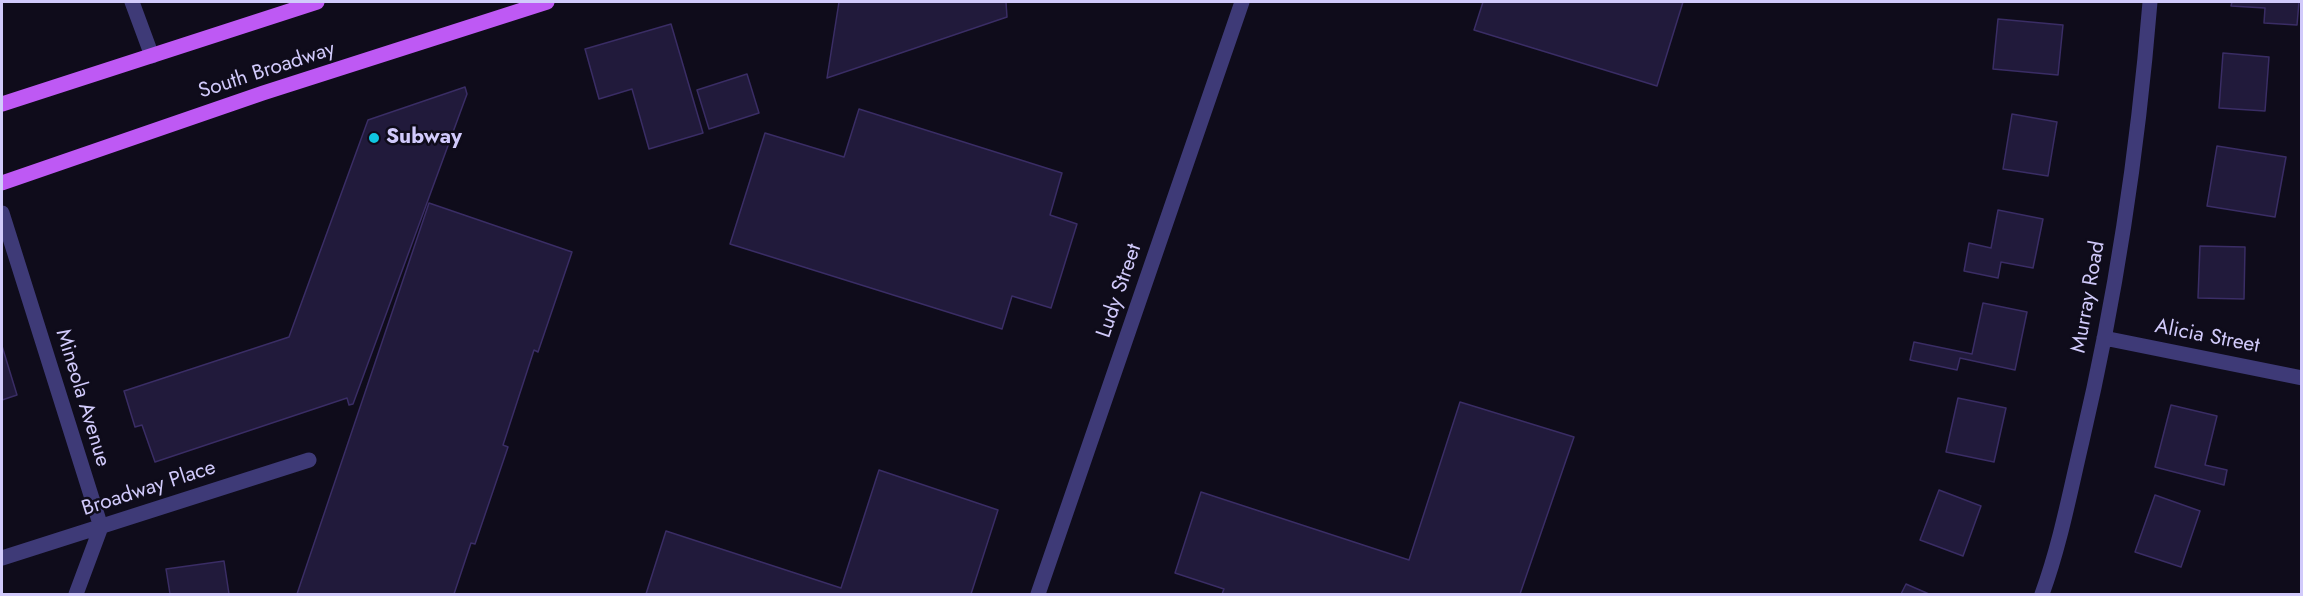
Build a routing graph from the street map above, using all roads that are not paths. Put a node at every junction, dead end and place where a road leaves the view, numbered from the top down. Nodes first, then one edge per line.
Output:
1 (132, 2) edge
2 (317, 2) edge
3 (547, 2) edge
4 (1242, 2) edge
5 (2150, 2) edge
6 (152, 56) junction
7 (2, 104) edge
8 (2, 183) edge
9 (2, 213) edge
10 (2104, 338) junction
11 (2301, 378) edge
12 (309, 460) dead end
13 (101, 527) junction
14 (2, 558) edge
15 (76, 594) edge
16 (1038, 594) edge
17 (2042, 594) edge

1 - 6 street
2 - 6 main road
3 - 8 main road, South Broadway
4 - 16 street, Ludy Street
5 - 10 street, Murray Road
6 - 7 main road
9 - 13 street, Mineola Avenue
10 - 11 street, Alicia Street
10 - 17 street, Murray Road
12 - 13 street, Broadway Place
13 - 14 street, Broadway Place
13 - 15 street

